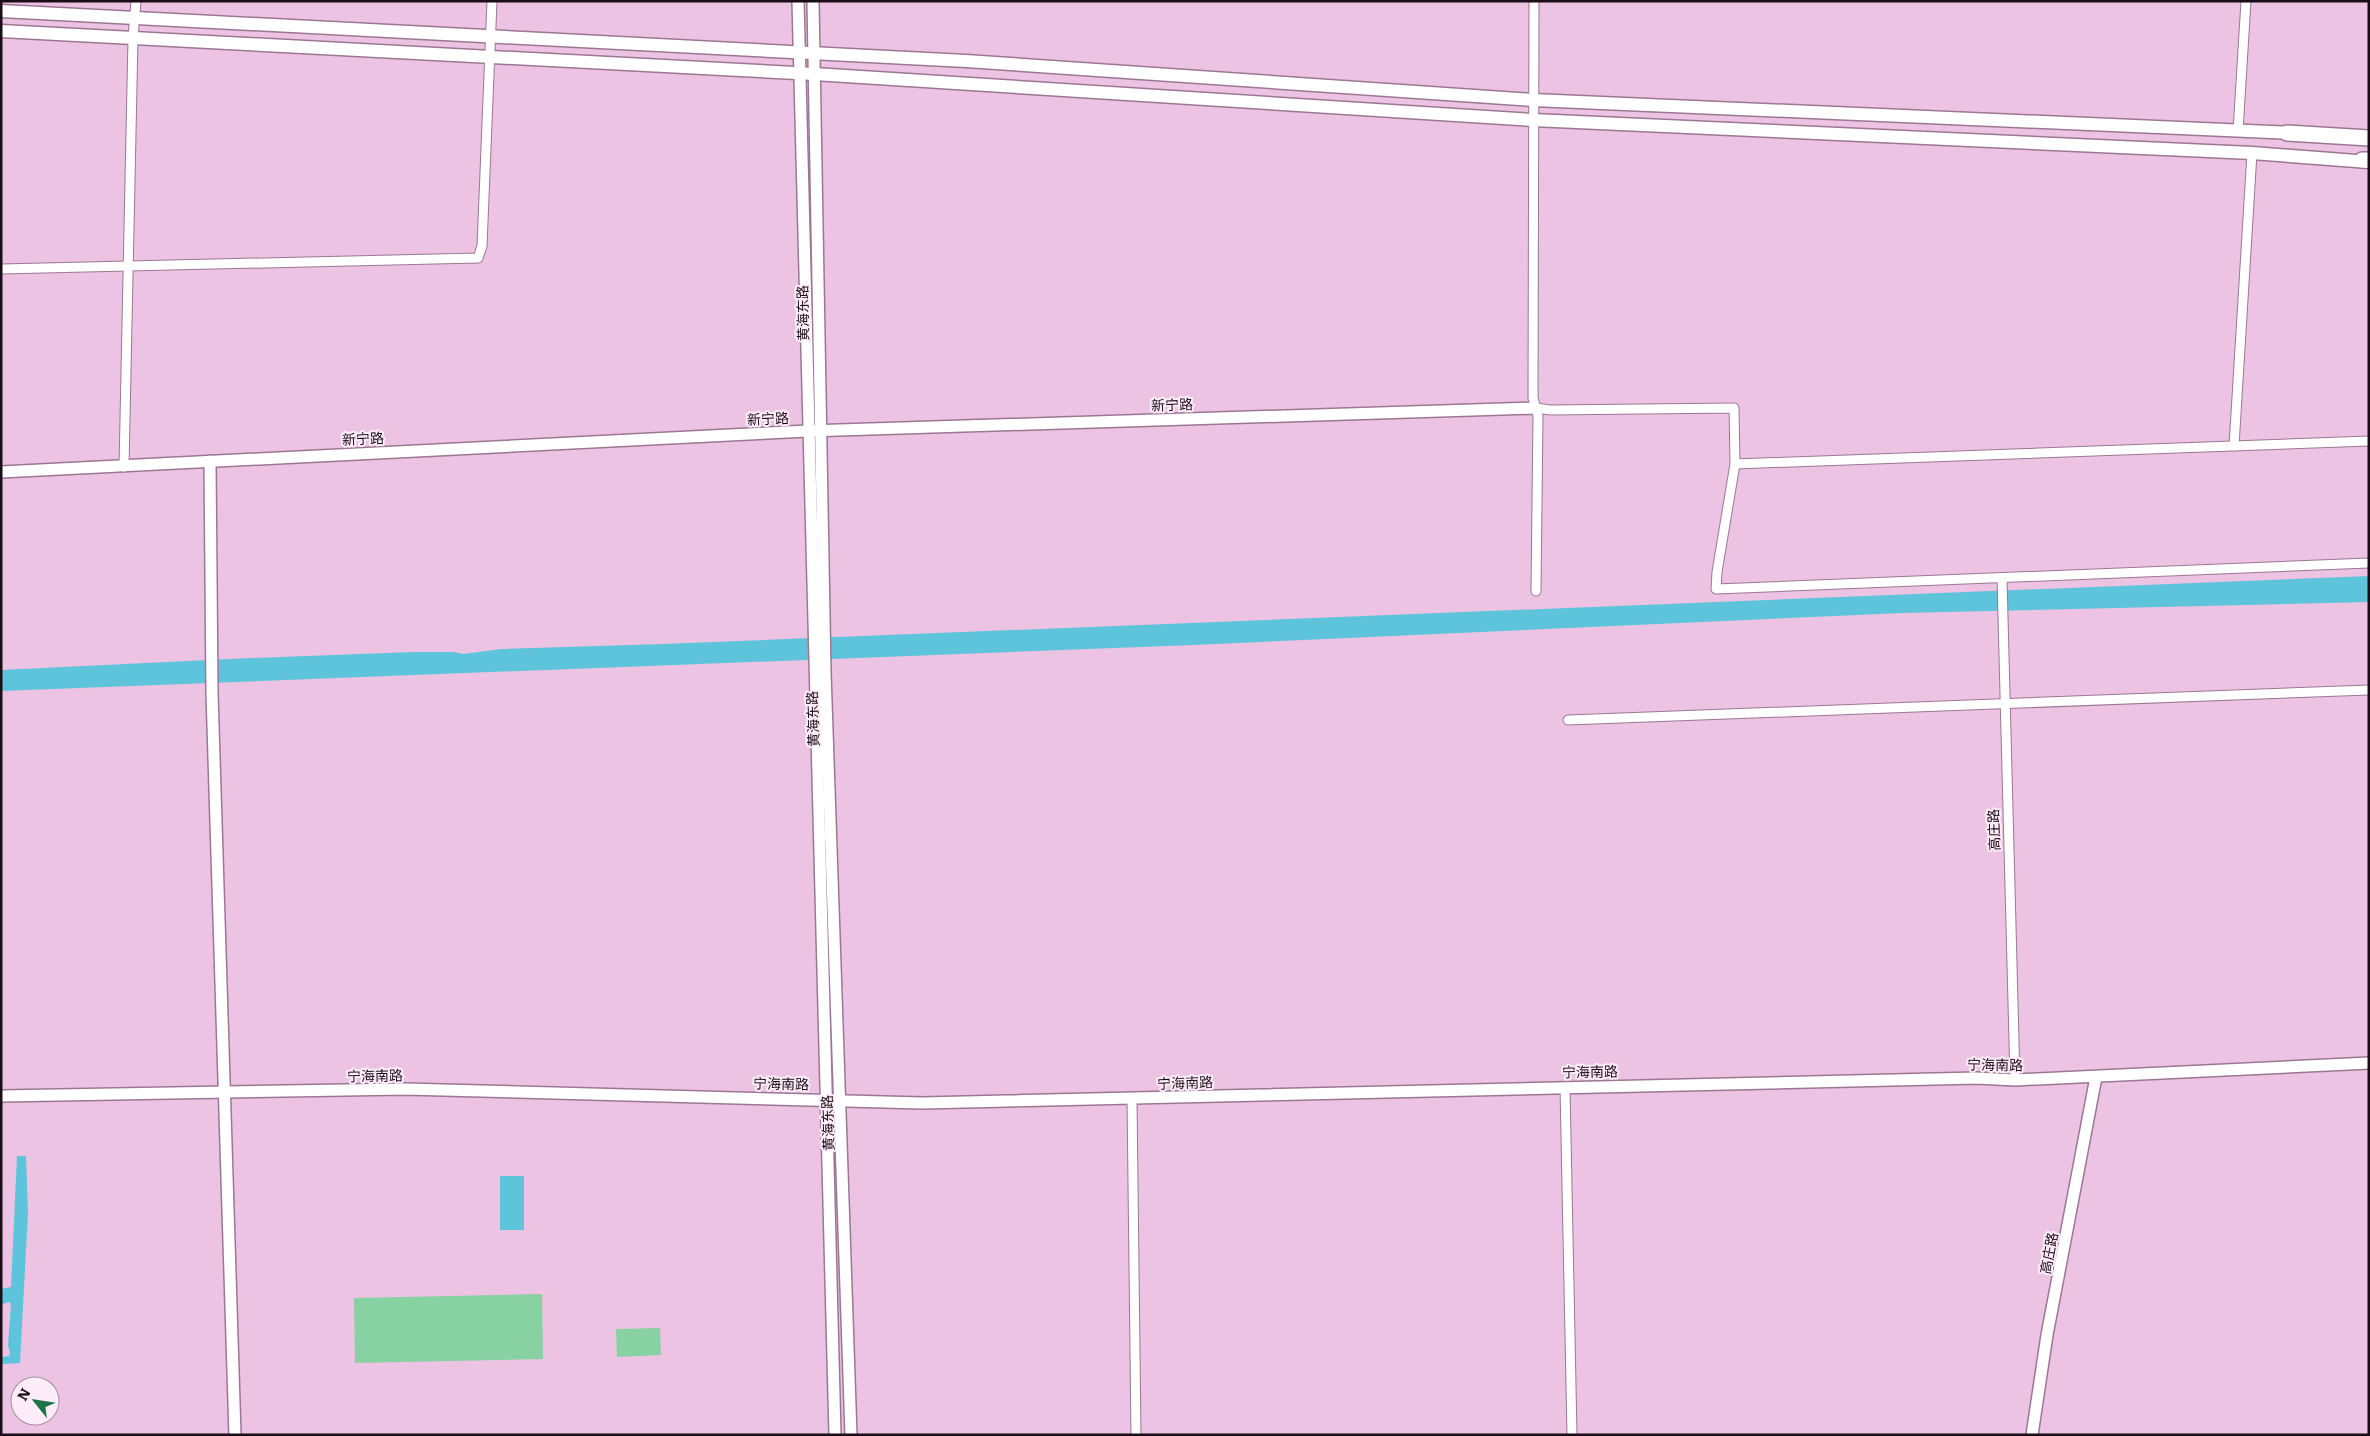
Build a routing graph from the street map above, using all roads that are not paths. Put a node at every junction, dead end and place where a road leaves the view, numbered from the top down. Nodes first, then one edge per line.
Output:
1 (136, 1) edge
2 (492, 1) edge
3 (798, 1) edge
4 (813, 1) edge
5 (1534, 1) edge
6 (2246, 1) edge
7 (1, 11) edge
8 (136, 18) junction
9 (1, 32) edge
10 (492, 36) junction
11 (133, 38) junction
12 (799, 52) junction
13 (814, 52) junction
14 (490, 57) junction
15 (799, 74) junction
16 (814, 74) junction
17 (1532, 100) junction
18 (1533, 120) junction
19 (2369, 130) edge
20 (2238, 131) junction
21 (2288, 133) junction
22 (2369, 138) edge
23 (2252, 153) junction
24 (2366, 161) edge
25 (127, 265) junction
26 (1, 269) edge
27 (1536, 408) junction
28 (814, 431) junction
29 (2369, 441) edge
30 (2234, 446) junction
31 (210, 461) junction
32 (1735, 464) junction
33 (124, 467) junction
34 (1, 472) edge
35 (2369, 563) edge
36 (2002, 580) junction
37 (1536, 591) dead end
38 (820, 672) junction
39 (2369, 690) edge
40 (2004, 704) junction
41 (1568, 720) dead end
42 (2369, 1063) edge
43 (2096, 1077) junction
44 (2016, 1080) junction
45 (1565, 1087) junction
46 (223, 1092) junction
47 (1, 1096) edge
48 (825, 1099) junction
49 (1132, 1099) junction
50 (841, 1100) junction
51 (235, 1435) edge
52 (835, 1435) edge
53 (851, 1435) edge
54 (1136, 1435) edge
55 (1572, 1435) edge
56 (2032, 1435) edge

1 - 8 street
2 - 10 street
3 - 12 street, 黄海东路
4 - 13 street, 黄海东路
5 - 17 street
6 - 20 street
7 - 8 main road
8 - 10 main road
8 - 11 street
9 - 11 main road
10 - 12 main road
10 - 14 street
11 - 14 main road
11 - 25 street
12 - 13 main road
12 - 15 street, 黄海东路
13 - 16 street, 黄海东路
13 - 17 main road
14 - 15 main road
14 - 25 street
15 - 16 main road
15 - 28 street, 黄海东路
16 - 18 main road
16 - 28 street, 黄海东路
17 - 18 street
17 - 20 main road
18 - 23 main road
18 - 27 street
19 - 21 main road
20 - 21 main road
21 - 22 highway
23 - 24 main road
23 - 30 street
25 - 26 street
25 - 33 street
27 - 28 street, 新宁路
27 - 32 street
27 - 37 street
28 - 31 street, 新宁路
28 - 38 street, 黄海东路
29 - 30 street
30 - 32 street
31 - 33 street, 新宁路
31 - 46 street
32 - 36 street
33 - 34 street, 新宁路
35 - 36 street
36 - 40 street, 高庄路
38 - 48 street, 黄海东路
38 - 50 street, 黄海东路
39 - 40 street
40 - 41 street
40 - 44 street, 高庄路
42 - 43 street, 宁海南路
43 - 44 street, 宁海南路
43 - 56 street, 高庄路
44 - 45 street, 宁海南路
45 - 49 street, 宁海南路
45 - 55 street
46 - 47 street, 宁海南路
46 - 48 street, 宁海南路
46 - 51 street
48 - 50 street, 宁海南路
48 - 52 street, 黄海东路
49 - 50 street, 宁海南路
49 - 54 street
50 - 53 street, 黄海东路

